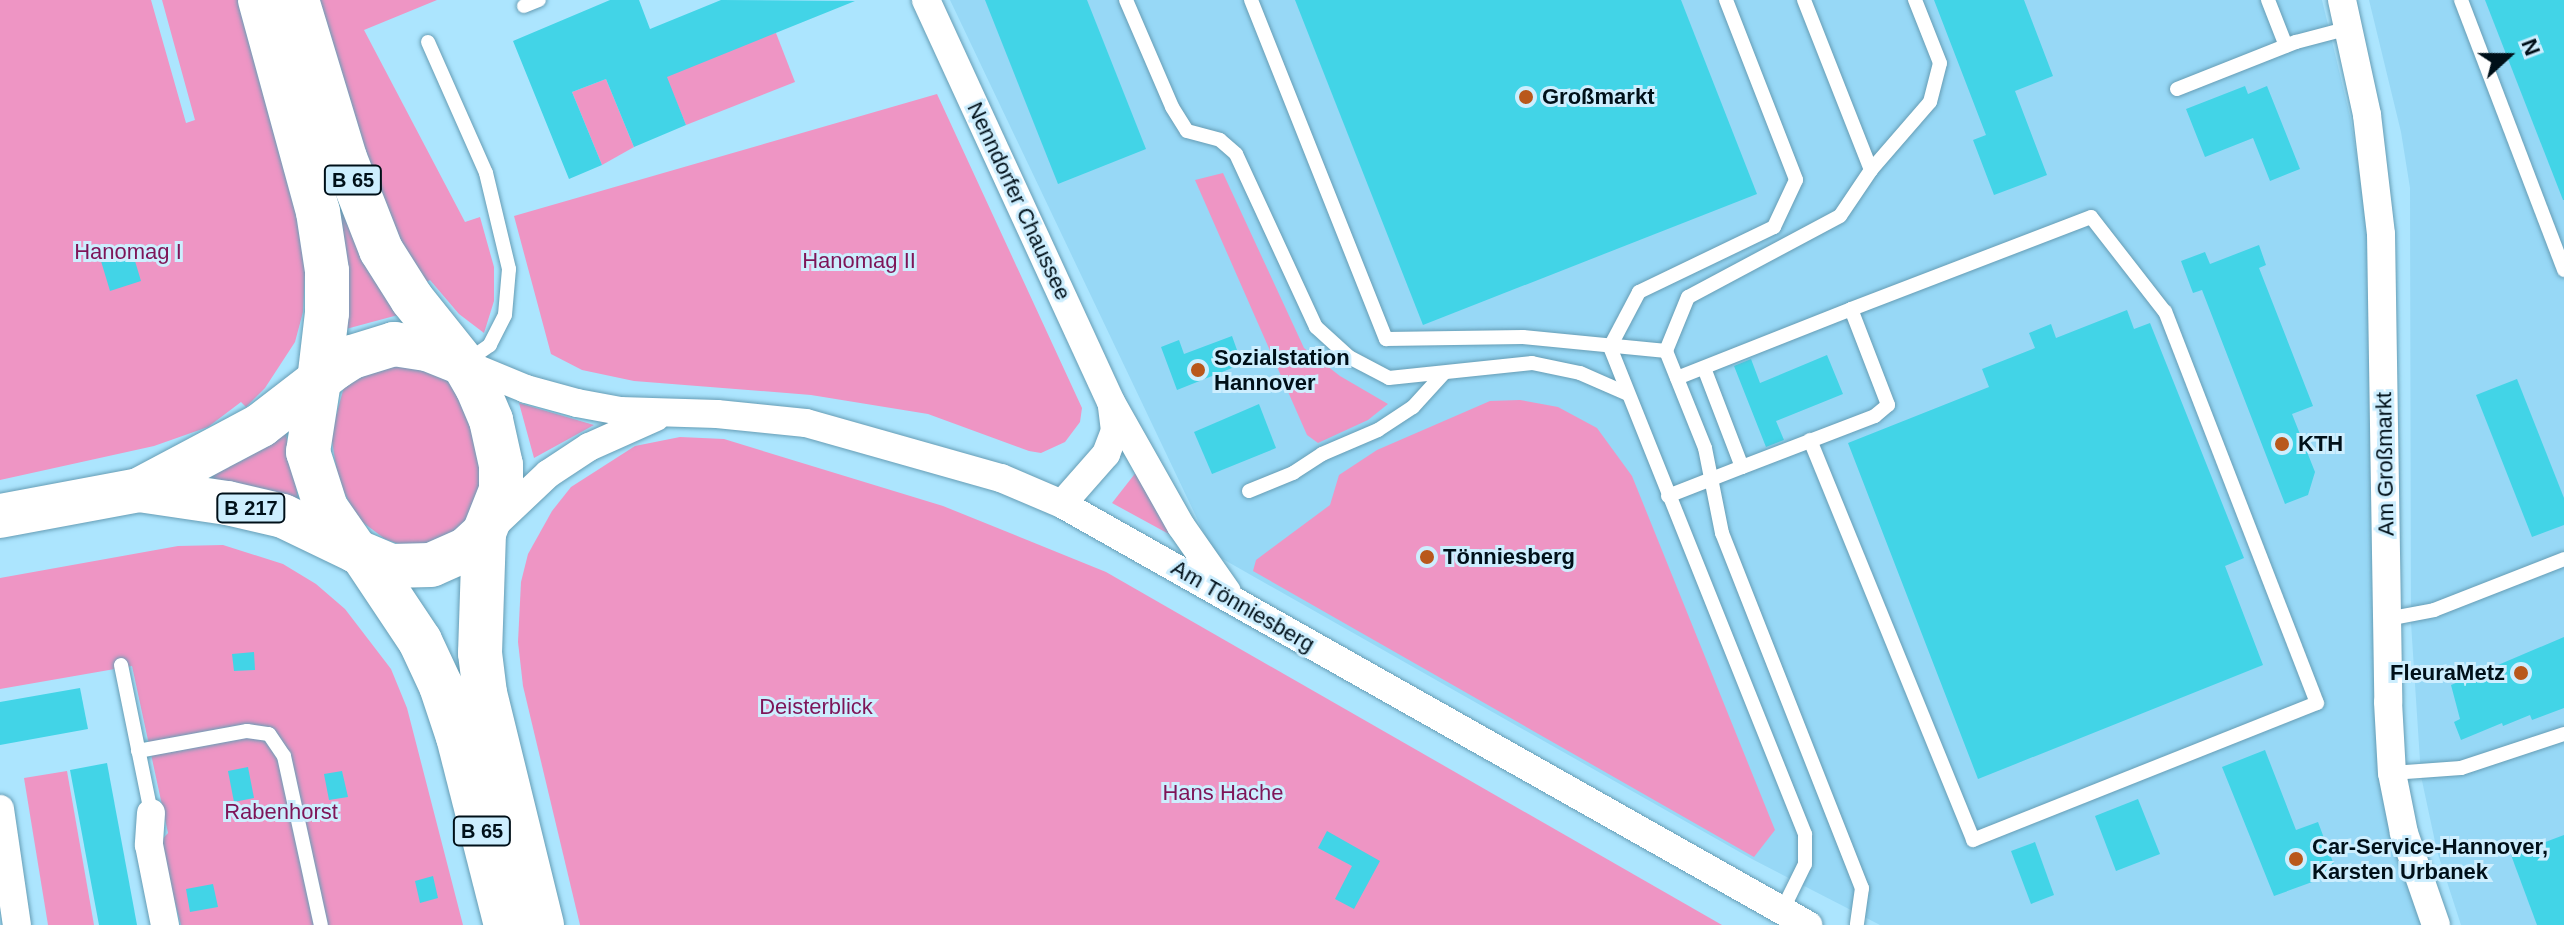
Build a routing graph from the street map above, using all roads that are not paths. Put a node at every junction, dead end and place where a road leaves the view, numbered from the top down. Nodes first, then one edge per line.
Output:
1 (260, 0) edge
2 (297, 0) edge
3 (539, 0) edge
4 (926, 0) edge
5 (1126, 0) edge
6 (1251, 0) edge
7 (1726, 0) edge
8 (1804, 0) edge
9 (1915, 0) edge
10 (2268, 0) edge
11 (2342, 0) edge
12 (2461, 0) edge
13 (524, 6) dead end
14 (2349, 28) junction
15 (428, 42) dead end
16 (2286, 46) junction
17 (2177, 89) dead end
18 (1871, 170) junction
19 (2564, 270) edge
20 (1851, 309) junction
21 (1610, 347) junction
22 (1666, 351) junction
23 (463, 363) junction
24 (1704, 368) junction
25 (1443, 374) junction
26 (1677, 378) junction
27 (319, 381) junction
28 (1628, 394) junction
29 (1111, 402) junction
30 (665, 414) junction
31 (1810, 440) junction
32 (1742, 467) junction
33 (1711, 480) junction
34 (139, 490) junction
35 (1249, 491) dead end
36 (1668, 496) junction
37 (1062, 504) junction
38 (0, 516) edge
39 (484, 533) junction
40 (360, 554) junction
41 (2564, 559) edge
42 (1232, 599) junction
43 (2387, 619) junction
44 (121, 665) dead end
45 (2564, 734) edge
46 (138, 751) junction
47 (2392, 773) junction
48 (0, 809) edge
49 (151, 813) joint
50 (1782, 911) junction
51 (17, 925) edge
52 (165, 925) edge
53 (321, 925) edge
54 (506, 925) edge
55 (542, 925) edge
56 (1808, 925) edge
57 (1857, 925) edge
58 (2436, 925) edge

1 - 27 main road, B 65
2 - 23 main road, B 65
3 - 13 lane
4 - 29 street, Nenndorfer Chaussee
5 - 25 lane
6 - 21 lane
7 - 21 lane
8 - 18 lane
9 - 18 lane
10 - 16 lane
11 - 14 street, Am Großmarkt
12 - 19 lane
14 - 16 lane
14 - 43 street, Am Großmarkt
15 - 23 lane
16 - 17 lane
18 - 22 lane
20 - 24 lane
20 - 31 lane
20 - 31 lane
21 - 22 lane
21 - 28 lane
22 - 26 lane
23 - 27 main road
23 - 30 street, Am Tönniesberg
23 - 39 main road, B 65
24 - 26 lane
24 - 32 lane
25 - 28 lane
25 - 35 lane
26 - 33 lane
27 - 34 main road, B 217
27 - 40 main road, B 65
28 - 36 lane
29 - 37 street, Nenndorfer Chaussee
29 - 42 street, Nenndorfer Chaussee
30 - 37 street, Am Tönniesberg
30 - 39 street, Am Tönniesberg
31 - 32 lane
32 - 33 lane
33 - 36 lane
33 - 57 lane
34 - 38 main road, B 217
34 - 40 main road, B 217
36 - 50 lane
37 - 42 street, Am Tönniesberg
39 - 40 main road
39 - 55 main road, B 65
40 - 54 main road, B 65
41 - 43 lane
42 - 50 street, Am Tönniesberg
43 - 47 street, Am Großmarkt
44 - 46 lane
45 - 47 lane
46 - 49 lane
46 - 53 lane
47 - 58 street, Am Großmarkt
48 - 51 street
49 - 52 street
50 - 56 street, Am Tönniesberg

